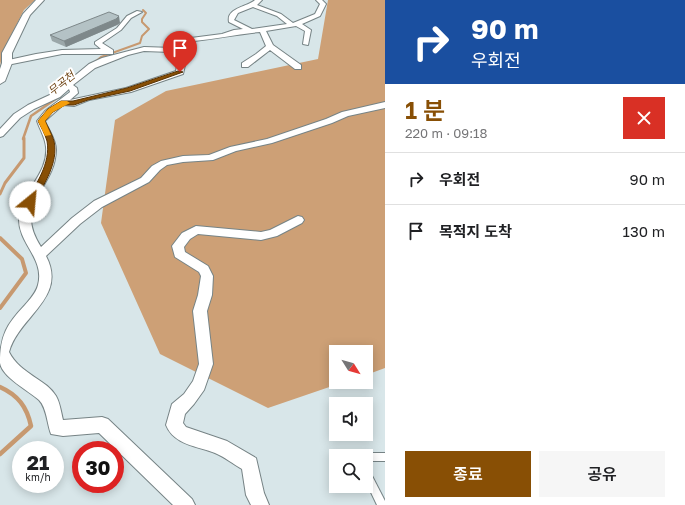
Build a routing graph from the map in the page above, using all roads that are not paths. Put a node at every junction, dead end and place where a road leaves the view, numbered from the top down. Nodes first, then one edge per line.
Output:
1 (40, 0) edge
2 (259, 0) edge
3 (319, 0) edge
4 (253, 6) junction
5 (139, 12) dead end
6 (294, 24) junction
7 (262, 30) junction
8 (251, 31) junction
9 (306, 44) dead end
10 (270, 46) junction
11 (173, 50) junction
12 (107, 51) junction
13 (118, 55) junction
14 (7, 63) junction
15 (245, 65) dead end
16 (298, 67) dead end
17 (0, 81) edge
18 (71, 87) junction
19 (64, 103) junction
20 (385, 105) edge
21 (0, 134) edge
22 (298, 220) dead end
23 (41, 254) junction
24 (373, 457) edge
25 (385, 457) edge
26 (373, 487) edge
27 (186, 505) edge
28 (260, 505) edge
29 (382, 505) edge

1 - 14 street
2 - 4 street
3 - 6 street
4 - 6 street
4 - 8 street
5 - 12 street
6 - 7 street
6 - 9 street
7 - 8 street
7 - 10 street
8 - 11 street
10 - 15 street
10 - 16 street
11 - 13 street
11 - 19 street
12 - 13 street
12 - 14 street
13 - 18 street
14 - 17 street
18 - 19 street
18 - 21 street
19 - 23 street
20 - 23 street
22 - 28 street
23 - 27 street
24 - 25 lane
26 - 29 lane

